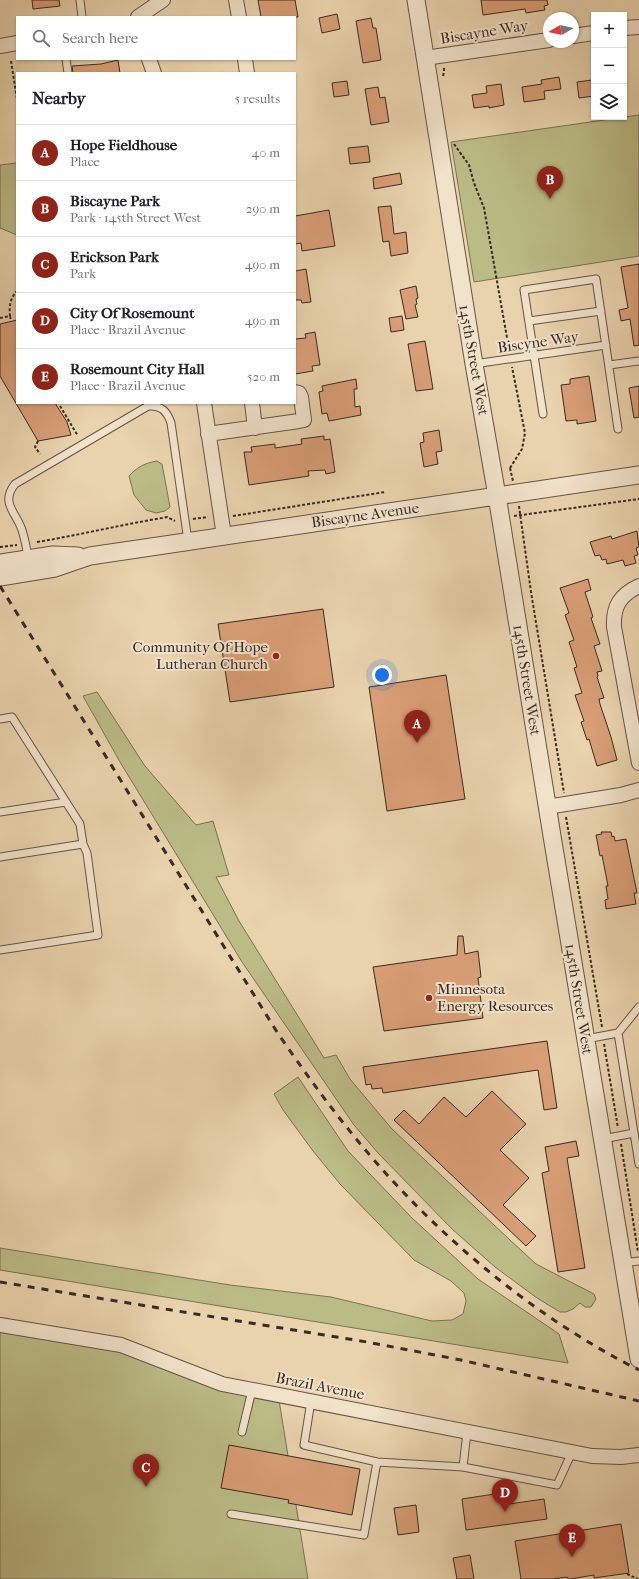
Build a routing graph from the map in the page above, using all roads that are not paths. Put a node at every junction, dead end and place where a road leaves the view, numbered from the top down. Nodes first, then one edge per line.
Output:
1 (80, 0) edge
2 (163, 0) edge
3 (236, 0) edge
4 (416, 0) edge
5 (82, 16) edge
6 (139, 16) edge
7 (239, 16) edge
8 (639, 27) edge
9 (627, 28) edge
10 (591, 33) edge
11 (579, 35) edge
12 (543, 41) edge
13 (16, 43) edge
14 (0, 46) edge
15 (433, 57) junction
16 (66, 60) edge
17 (149, 60) edge
18 (245, 60) edge
19 (68, 72) edge
20 (154, 72) edge
21 (247, 72) edge
22 (601, 311) junction
23 (529, 321) junction
24 (606, 345) junction
25 (534, 356) junction
26 (639, 361) edge
27 (474, 364) junction
28 (608, 365) junction
29 (296, 392) edge
30 (204, 404) edge
31 (252, 404) edge
32 (543, 414) dead end
33 (255, 428) junction
34 (618, 429) dead end
35 (208, 434) junction
36 (639, 475) edge
37 (497, 496) junction
38 (224, 536) junction
39 (188, 541) junction
40 (90, 556) junction
41 (28, 559) junction
42 (0, 563) edge
43 (0, 576) edge
44 (639, 586) edge
45 (0, 719) edge
46 (639, 764) edge
47 (639, 790) edge
48 (66, 802) junction
49 (547, 807) junction
50 (0, 812) edge
51 (83, 844) junction
52 (0, 857) edge
53 (0, 950) edge
54 (639, 1007) edge
55 (618, 1033) junction
56 (586, 1039) junction
57 (634, 1133) junction
58 (602, 1139) junction
59 (639, 1164) edge
60 (631, 1262) edge
61 (0, 1325) edge
62 (639, 1359) edge
63 (252, 1390) junction
64 (311, 1401) junction
65 (242, 1432) dead end
66 (467, 1432) junction
67 (572, 1452) junction
68 (639, 1455) edge
69 (377, 1462) junction
70 (463, 1467) junction
71 (230, 1514) dead end

1 - 5 lane
2 - 6 street
3 - 7 street
4 - 15 street, 145th Street West
8 - 9 street
10 - 11 street
12 - 15 street, Biscayne Way
13 - 14 street
15 - 27 street, 145th Street West
16 - 19 lane
17 - 20 street
18 - 21 street
22 - 23 lane
22 - 23 lane
22 - 24 lane
23 - 25 lane
24 - 25 lane, Biscyne Way
24 - 28 lane
25 - 27 lane, Biscyne Way
25 - 32 lane
26 - 28 lane
27 - 37 street, 145th Street West
28 - 34 lane
29 - 33 street
30 - 35 street
31 - 33 street
33 - 35 street
35 - 38 street
36 - 37 street, Biscayne Avenue
37 - 38 street, Biscayne Avenue
37 - 49 street, 145th Street West
38 - 39 street, Biscayne Avenue
39 - 40 street, Biscayne Avenue
39 - 41 lane
40 - 41 street, Biscayne Avenue
40 - 43 street, Biscayne Avenue
41 - 42 street, Biscayne Avenue
44 - 46 street
45 - 48 lane
47 - 49 street
48 - 50 lane
48 - 51 lane
49 - 56 street, 145th Street West
51 - 52 lane
51 - 53 lane
54 - 55 lane
55 - 56 lane
55 - 57 lane
56 - 58 street, 145th Street West
57 - 58 lane
57 - 59 lane
58 - 60 street, 145th Street West
60 - 62 street, 145th Street West
61 - 63 street, Brazil Avenue
63 - 64 street, Brazil Avenue
63 - 65 lane
64 - 66 street, Brazil Avenue
64 - 69 lane
66 - 67 street, Brazil Avenue
66 - 70 lane
67 - 68 street, Brazil Avenue
67 - 70 lane
69 - 70 lane
69 - 71 lane

